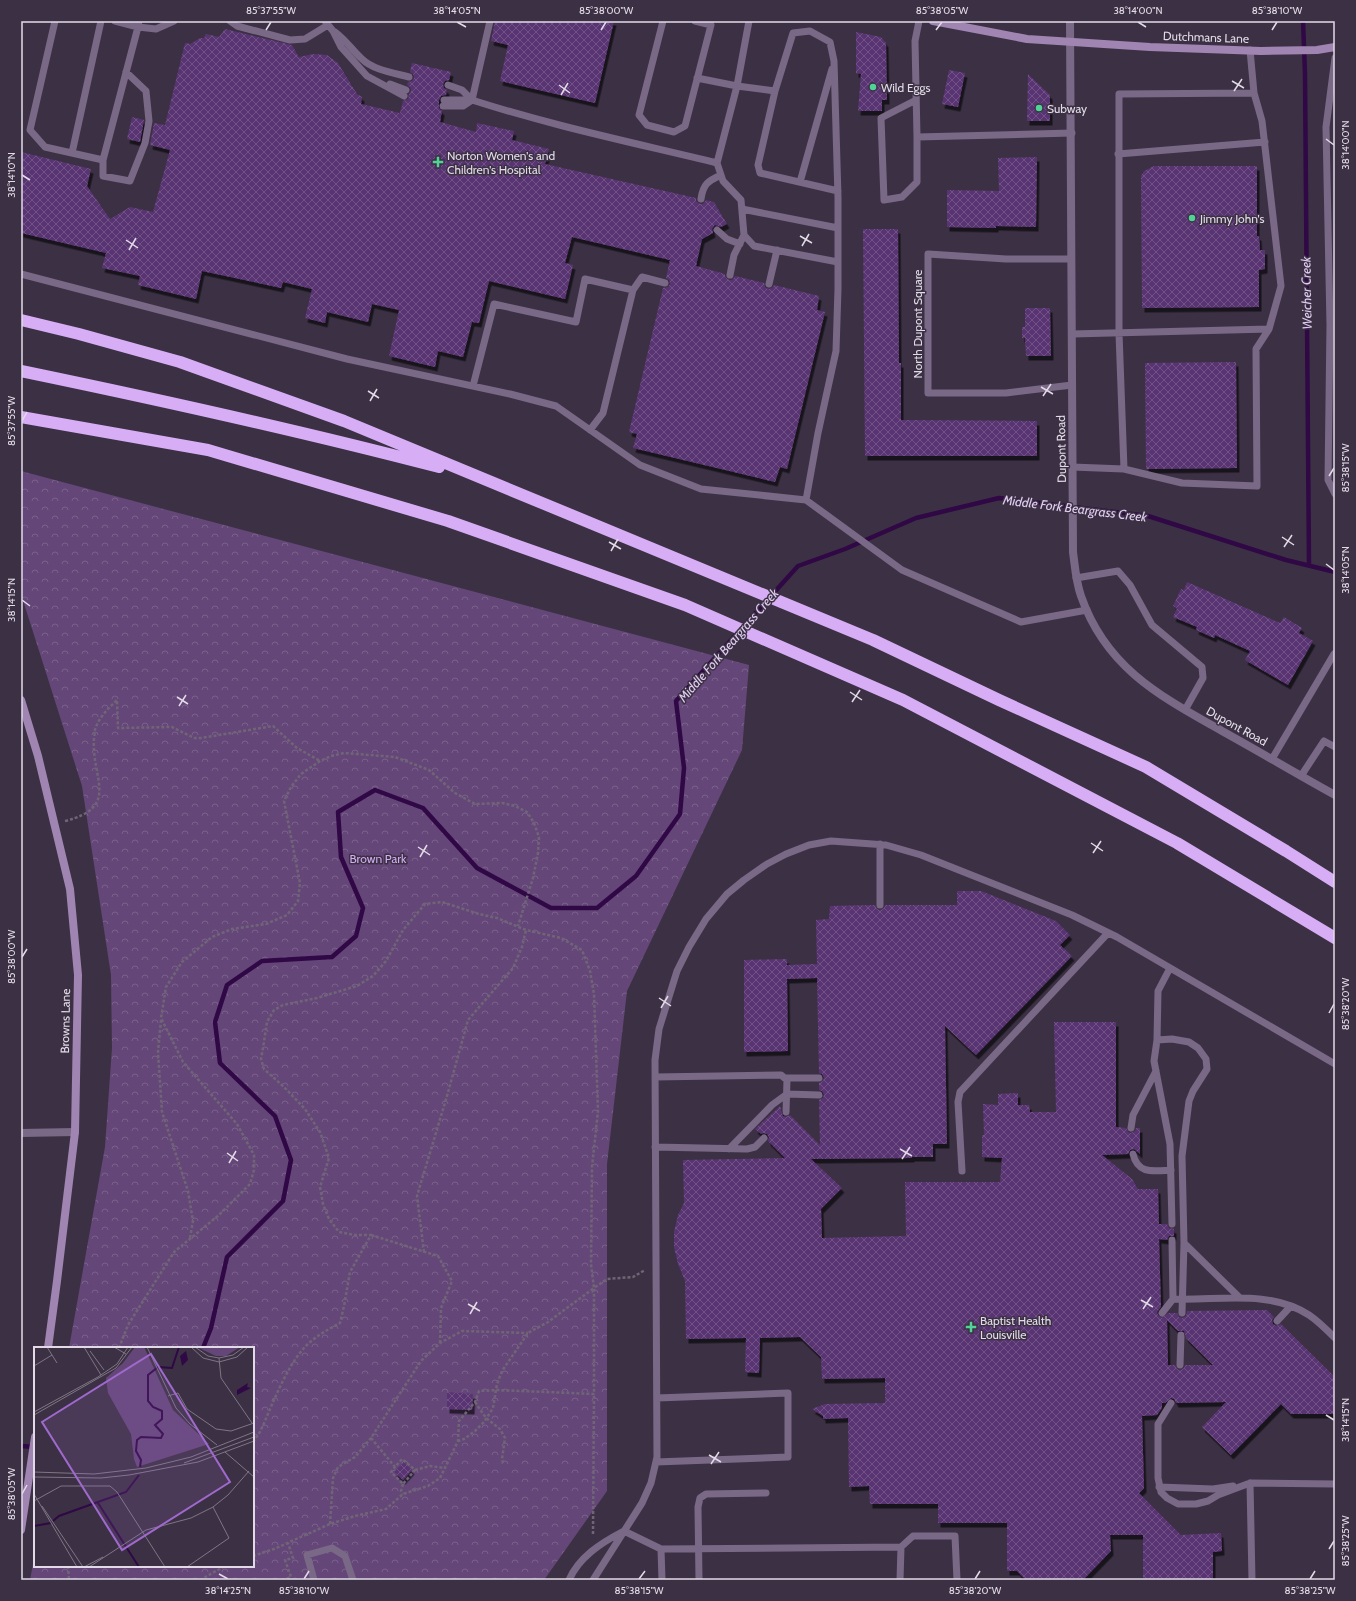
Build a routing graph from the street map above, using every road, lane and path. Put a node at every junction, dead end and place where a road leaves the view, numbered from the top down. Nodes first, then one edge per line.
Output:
1 (55, 21) edge
2 (101, 21) edge
3 (115, 21) edge
4 (174, 21) edge
5 (230, 21) edge
6 (490, 21) edge
7 (663, 21) edge
8 (695, 21) edge
9 (749, 21) edge
10 (919, 21) edge
11 (937, 21) edge
12 (1070, 21) edge
13 (327, 23) edge
14 (138, 24) edge
15 (333, 31) junction
16 (1070, 41) junction
17 (1335, 47) edge
18 (1250, 50) junction
19 (1335, 58) edge
20 (834, 61) junction
21 (126, 72) junction
22 (409, 77) dead end
23 (697, 78) junction
24 (448, 85) dead end
25 (737, 86) junction
26 (775, 91) junction
27 (405, 93) dead end
28 (1254, 93) junction
29 (472, 100) junction
30 (916, 100) junction
31 (1332, 100) edge
32 (444, 103) dead end
33 (1072, 133) junction
34 (916, 137) junction
35 (1265, 142) junction
36 (72, 153) junction
37 (1118, 154) junction
38 (103, 160) junction
39 (717, 163) junction
40 (721, 175) junction
41 (800, 182) junction
42 (838, 191) junction
43 (701, 199) dead end
44 (742, 209) junction
45 (838, 228) junction
46 (717, 230) dead end
47 (744, 235) junction
48 (740, 244) junction
49 (777, 250) junction
50 (1072, 259) junction
51 (838, 262) junction
52 (21, 274) edge
53 (730, 275) dead end
54 (665, 283) dead end
55 (769, 284) dead end
56 (632, 290) junction
57 (21, 320) edge
58 (1270, 328) junction
59 (1119, 333) junction
60 (1072, 334) junction
61 (21, 371) edge
62 (1072, 385) junction
63 (473, 386) junction
64 (21, 417) edge
65 (590, 430) junction
66 (1072, 467) junction
67 (1124, 470) junction
68 (481, 478) junction
69 (1335, 494) edge
70 (806, 500) junction
71 (1076, 578) junction
72 (1087, 610) junction
73 (1334, 654) edge
74 (21, 700) edge
75 (1185, 710) junction
76 (1335, 747) edge
77 (1272, 759) junction
78 (320, 761) junction
79 (1301, 776) junction
80 (1335, 795) edge
81 (55, 823) junction
82 (880, 844) junction
83 (1335, 882) edge
84 (880, 905) dead end
85 (518, 926) junction
86 (526, 930) junction
87 (1108, 933) junction
88 (1335, 938) edge
89 (1170, 968) junction
90 (161, 1018) junction
91 (1157, 1040) junction
92 (1335, 1064) edge
93 (1156, 1071) junction
94 (655, 1077) junction
95 (785, 1078) junction
96 (819, 1078) dead end
97 (788, 1094) junction
98 (819, 1095) dead end
99 (786, 1112) dead end
100 (1131, 1128) dead end
101 (1168, 1130) junction
102 (75, 1132) junction
103 (21, 1133) edge
104 (764, 1138) dead end
105 (655, 1147) junction
106 (729, 1149) junction
107 (1132, 1154) dead end
108 (1182, 1156) junction
109 (962, 1170) dead end
110 (1171, 1170) junction
111 (1172, 1224) dead end
112 (371, 1235) junction
113 (190, 1238) junction
114 (1172, 1240) dead end
115 (1184, 1242) junction
116 (424, 1252) junction
117 (656, 1269) junction
118 (594, 1288) junction
119 (1239, 1297) junction
120 (1173, 1299) junction
121 (1182, 1300) junction
122 (1290, 1307) junction
123 (1162, 1313) dead end
124 (1182, 1313) dead end
125 (1277, 1321) dead end
126 (528, 1332) junction
127 (1181, 1335) dead end
128 (1335, 1338) edge
129 (440, 1343) junction
130 (48, 1347) edge
131 (118, 1347) edge
132 (1180, 1365) dead end
133 (497, 1390) junction
134 (594, 1394) junction
135 (657, 1398) junction
136 (475, 1402) junction
137 (1170, 1403) dead end
138 (1158, 1416) dead end
139 (486, 1418) junction
140 (1158, 1424) junction
141 (370, 1438) junction
142 (254, 1441) edge
143 (458, 1441) junction
144 (34, 1444) edge
145 (656, 1462) junction
146 (504, 1463) dead end
147 (395, 1468) junction
148 (444, 1468) junction
149 (415, 1470) junction
150 (1250, 1483) junction
151 (403, 1484) junction
152 (1335, 1484) edge
153 (1159, 1488) junction
154 (766, 1493) dead end
155 (403, 1494) junction
156 (330, 1524) junction
157 (21, 1530) edge
158 (624, 1531) junction
159 (593, 1534) dead end
160 (288, 1543) junction
161 (902, 1546) junction
162 (698, 1548) junction
163 (661, 1549) junction
164 (254, 1556) edge
165 (68, 1567) edge
166 (223, 1567) edge
167 (69, 1580) edge
168 (200, 1580) edge
169 (282, 1580) edge
170 (314, 1580) edge
171 (353, 1580) edge
172 (569, 1580) edge
173 (593, 1580) edge
174 (662, 1580) edge
175 (698, 1580) edge
176 (900, 1580) edge
177 (957, 1580) edge
178 (1252, 1580) edge

1 - 36 lane
2 - 36 lane
3 - 14 lane
4 - 14 lane
5 - 13 lane
6 - 29 lane
7 - 23 lane
8 - 23 lane
9 - 25 lane
10 - 30 lane
11 - 16 street, Dutchmans Lane
12 - 16 street, Dupont Road
13 - 15 lane
14 - 21 lane
15 - 22 lane
15 - 27 lane
16 - 18 street, Dutchmans Lane
16 - 33 street, Dupont Road
17 - 18 street, Dutchmans Lane
18 - 28 lane
19 - 31 lane
20 - 26 lane
20 - 41 lane
20 - 42 lane
21 - 38 lane
21 - 38 lane
23 - 25 lane
24 - 29 lane
25 - 26 lane
25 - 39 lane
26 - 41 lane
28 - 35 lane
28 - 37 lane
29 - 32 lane
29 - 39 lane
30 - 34 lane
30 - 34 lane
31 - 69 lane
33 - 34 lane
33 - 50 street, Dupont Road
35 - 37 lane
35 - 58 lane
36 - 38 lane
37 - 59 lane
39 - 40 lane
40 - 43 lane
40 - 44 lane
41 - 42 lane
42 - 45 lane
44 - 45 lane
44 - 47 lane
45 - 51 lane
46 - 48 lane
47 - 48 lane
47 - 49 lane
48 - 53 lane
49 - 51 lane
49 - 55 lane
50 - 60 street, Dupont Road
50 - 62 lane, North Dupont Square
51 - 70 lane
52 - 63 lane
54 - 56 lane
56 - 63 lane
56 - 65 lane
57 - 68 highway
58 - 59 lane
58 - 67 lane
59 - 60 lane
59 - 67 lane
60 - 62 street, Dupont Road
61 - 68 highway
62 - 66 street, Dupont Road
63 - 65 lane
64 - 88 highway
65 - 70 lane
66 - 67 lane
66 - 71 street, Dupont Road
68 - 83 highway
70 - 72 lane
71 - 72 street, Dupont Road
71 - 75 lane
72 - 75 street, Dupont Road
73 - 77 lane
74 - 81 street, Browns Lane
75 - 77 street, Dupont Road
76 - 79 lane
77 - 79 street, Dupont Road
78 - 81 path
78 - 85 path
78 - 90 path
79 - 80 street, Dupont Road
81 - 102 street, Browns Lane
82 - 84 lane
82 - 87 lane
82 - 94 lane
85 - 86 path
85 - 112 path
86 - 116 path
86 - 118 path
87 - 89 lane
87 - 109 lane
89 - 91 lane
89 - 92 lane
90 - 113 path
90 - 113 path
91 - 93 lane
91 - 108 lane
93 - 100 lane
93 - 101 lane
94 - 95 lane
94 - 105 lane
95 - 96 lane
95 - 97 lane
97 - 98 lane
97 - 99 lane
97 - 106 lane
101 - 108 lane
101 - 110 lane
102 - 103 street
102 - 130 street, Browns Lane
104 - 106 lane
105 - 106 lane
105 - 117 lane
107 - 110 lane
108 - 115 lane
110 - 111 lane
112 - 116 path
112 - 142 path
113 - 131 path
114 - 120 lane
115 - 119 lane
115 - 121 lane
116 - 129 path
117 - 118 path
117 - 135 lane
118 - 126 path
118 - 134 path
119 - 121 lane
119 - 122 lane
120 - 121 lane
120 - 123 lane
121 - 124 lane
122 - 125 lane
122 - 128 lane
126 - 129 path
126 - 133 path
127 - 132 lane
129 - 141 path
133 - 134 path
133 - 136 path
133 - 139 path
134 - 159 path
135 - 145 lane
135 - 145 lane
136 - 139 path
136 - 143 path
137 - 140 lane
138 - 140 lane
139 - 143 path
139 - 146 path
140 - 153 lane
141 - 147 path
141 - 156 path
143 - 148 path
144 - 157 street
145 - 158 lane
147 - 149 path
147 - 151 path
148 - 149 path
148 - 155 path
149 - 151 path
150 - 152 lane
150 - 153 lane
150 - 153 lane
150 - 178 lane
151 - 155 path
154 - 162 lane
155 - 156 path
156 - 160 path
158 - 163 lane
158 - 172 lane
158 - 173 lane
160 - 164 path
160 - 169 path
161 - 162 lane
161 - 176 lane
161 - 177 lane
162 - 163 lane
162 - 175 lane
163 - 174 lane
165 - 167 path
166 - 168 path
170 - 171 lane

